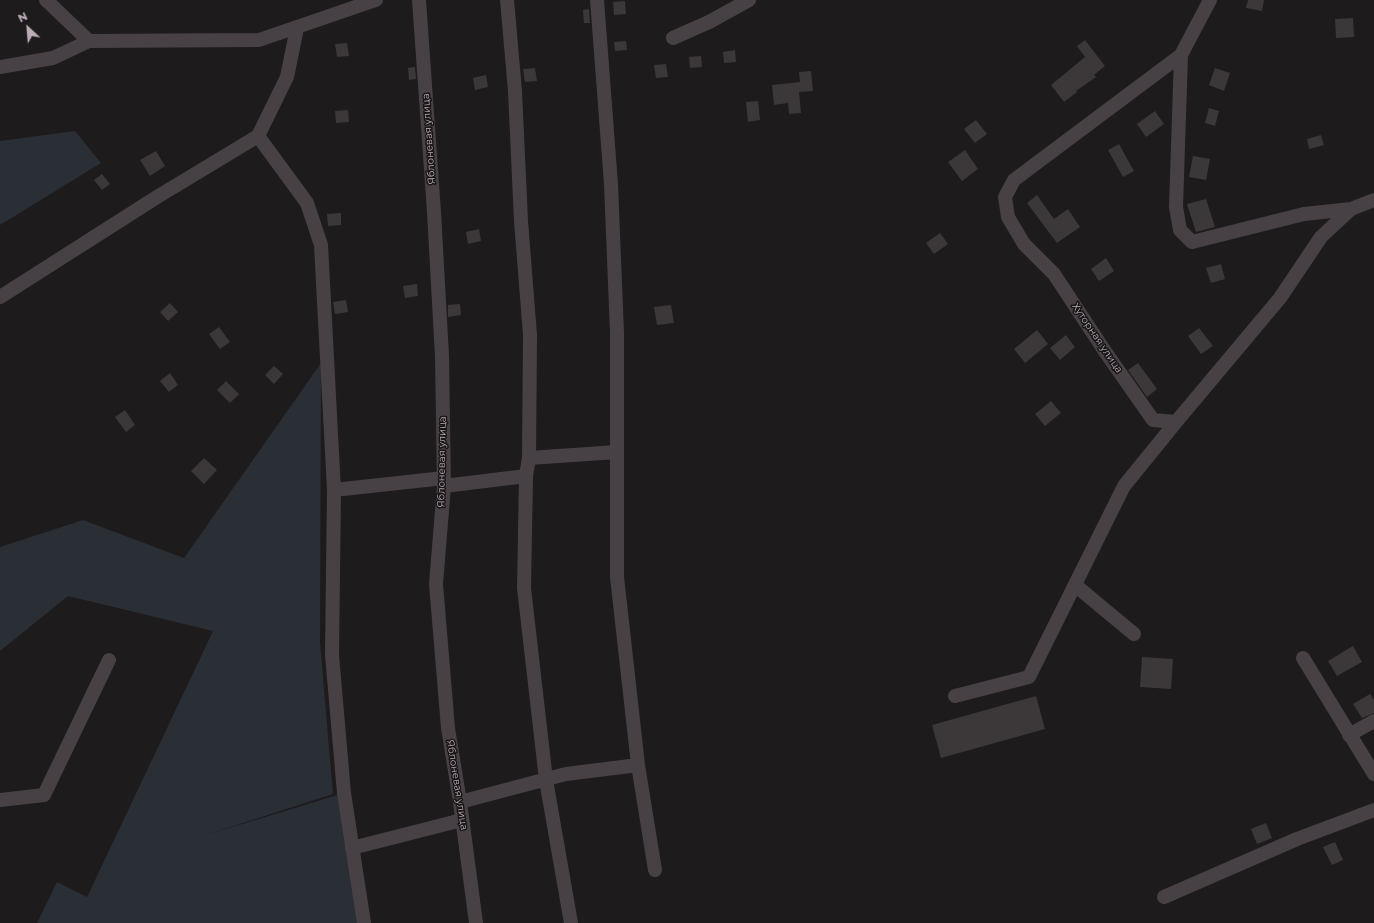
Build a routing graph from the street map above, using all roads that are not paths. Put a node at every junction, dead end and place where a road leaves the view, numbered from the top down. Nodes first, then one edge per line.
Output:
1 (46, 0) edge
2 (376, 0) edge
3 (419, 0) edge
4 (507, 0) edge
5 (596, 0) edge
6 (748, 0) edge
7 (1210, 0) edge
8 (297, 28) junction
9 (673, 38) dead end
10 (89, 41) junction
11 (1180, 56) junction
12 (0, 68) edge
13 (258, 136) junction
14 (1374, 200) edge
15 (1351, 209) junction
16 (0, 297) edge
17 (1176, 422) junction
18 (617, 452) junction
19 (529, 458) junction
20 (526, 476) junction
21 (444, 482) junction
22 (334, 490) junction
23 (1075, 585) junction
24 (1134, 634) dead end
25 (1303, 658) dead end
26 (109, 660) dead end
27 (955, 696) dead end
28 (1374, 721) edge
29 (1349, 735) junction
30 (638, 765) junction
31 (1374, 774) edge
32 (546, 780) junction
33 (0, 800) edge
34 (460, 802) junction
35 (1374, 810) edge
36 (462, 820) junction
37 (352, 848) junction
38 (654, 870) dead end
39 (1164, 897) dead end
40 (364, 923) edge
41 (476, 923) edge
42 (571, 923) edge

1 - 10 street
2 - 8 street
3 - 21 street, Яблоневая улица
4 - 19 street
5 - 18 street
6 - 9 street
7 - 11 street
8 - 10 street
8 - 13 street
10 - 12 street
11 - 15 street
11 - 17 street, Хуторная улица
13 - 16 street
13 - 22 street
14 - 15 street
15 - 17 street
17 - 23 street
18 - 19 street
18 - 30 street
19 - 20 street
20 - 21 street
20 - 32 street
21 - 22 street
21 - 34 street, Яблоневая улица
22 - 37 street
23 - 24 street
23 - 27 street
25 - 29 street
26 - 33 street
28 - 29 street
29 - 31 street
30 - 32 street
30 - 38 street
32 - 34 street
32 - 42 street
34 - 36 street, Яблоневая улица
35 - 39 street
36 - 37 street
36 - 41 street, Яблоневая улица
37 - 40 street

